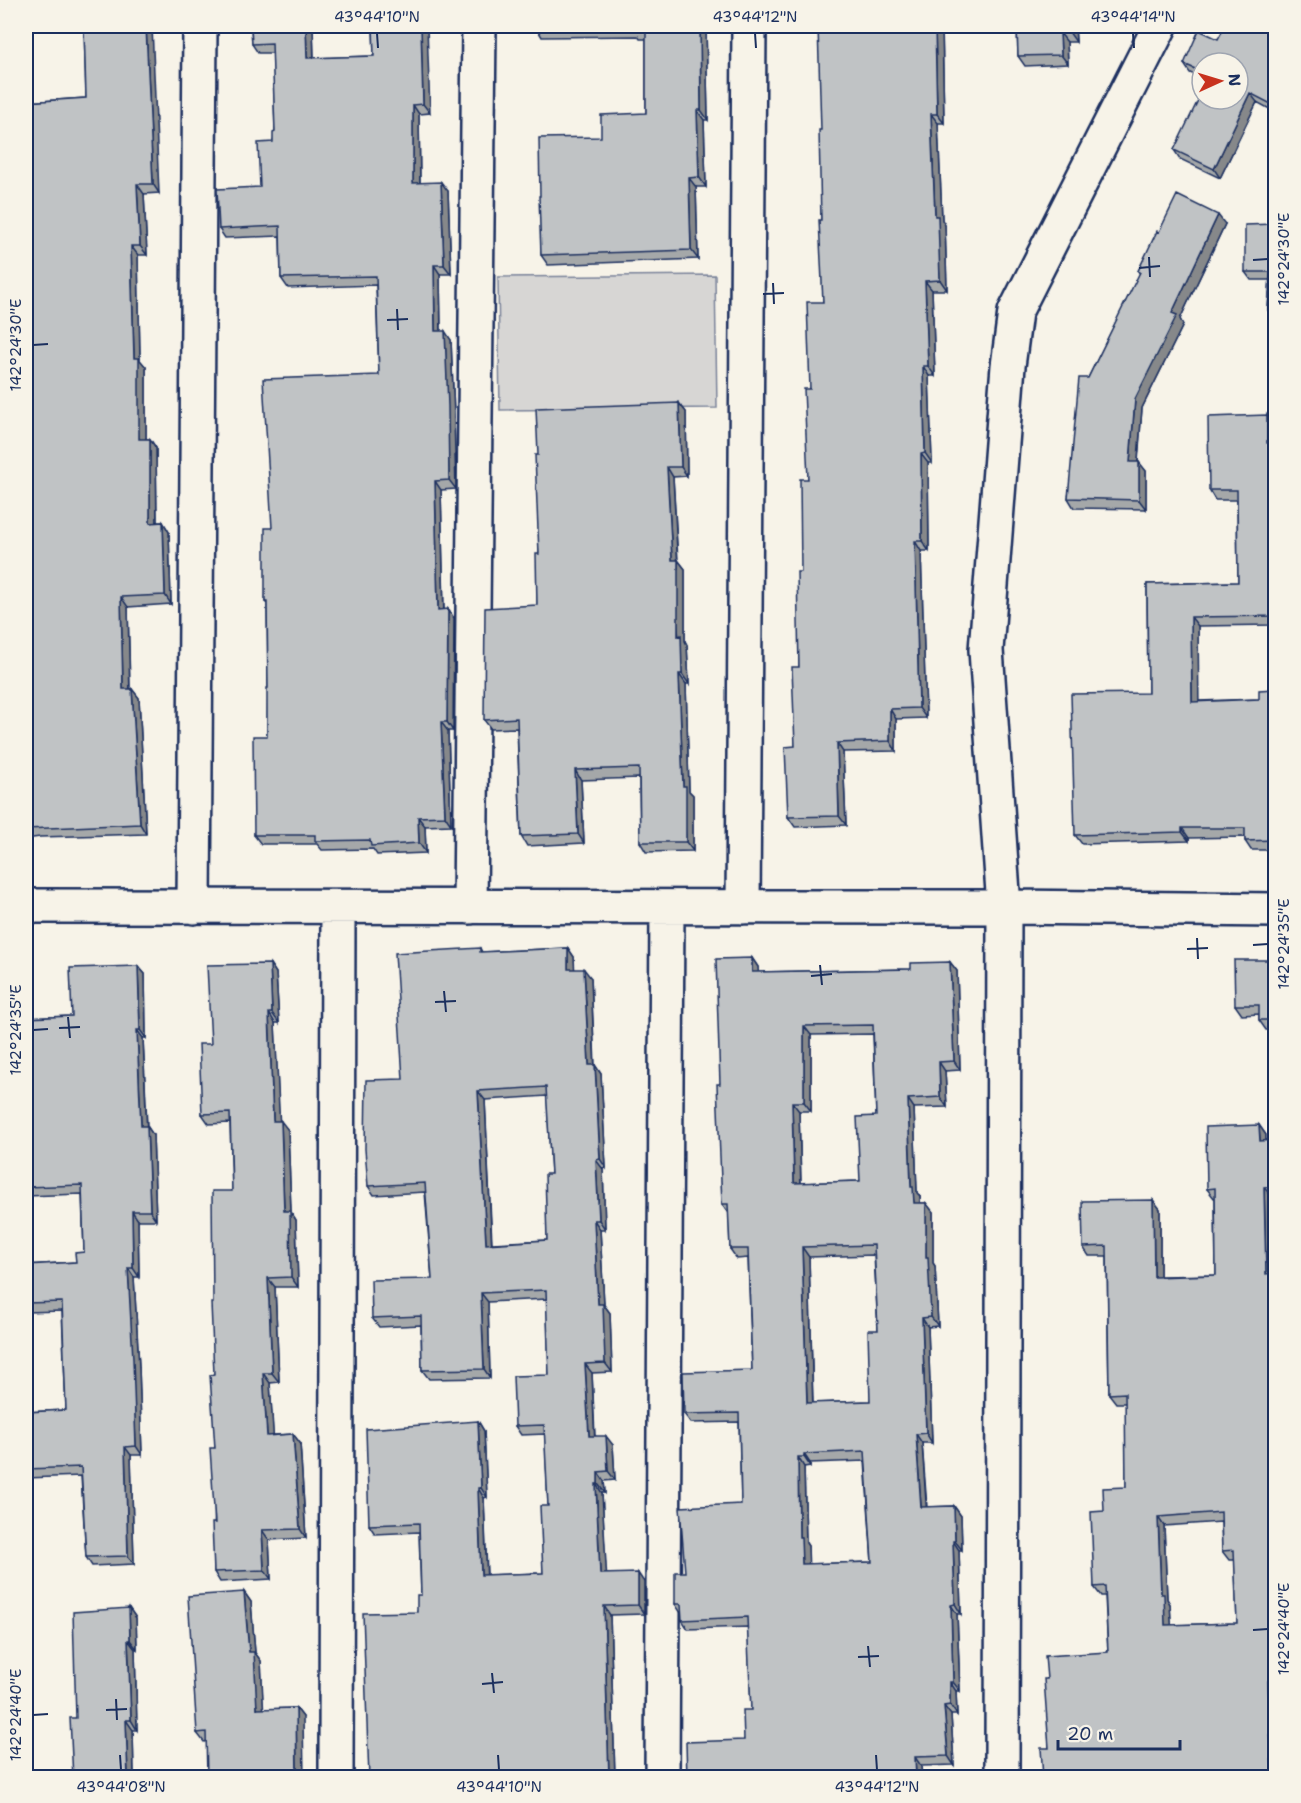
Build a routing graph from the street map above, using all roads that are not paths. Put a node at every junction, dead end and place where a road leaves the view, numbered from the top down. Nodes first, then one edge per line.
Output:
1 (200, 26) edge
2 (479, 26) edge
3 (749, 26) edge
4 (1160, 26) edge
5 (26, 906) edge
6 (194, 907) junction
7 (338, 907) junction
8 (470, 907) junction
9 (743, 907) junction
10 (1004, 907) junction
11 (667, 908) junction
12 (1275, 910) edge
13 (336, 1778) edge
14 (662, 1778) edge
15 (1002, 1778) edge

1 - 6 street
2 - 8 street
3 - 9 street
4 - 10 street
5 - 6 street
6 - 7 street
7 - 8 street
7 - 13 street
8 - 11 street
9 - 10 street
9 - 11 street
10 - 12 street
10 - 15 street
11 - 14 street

